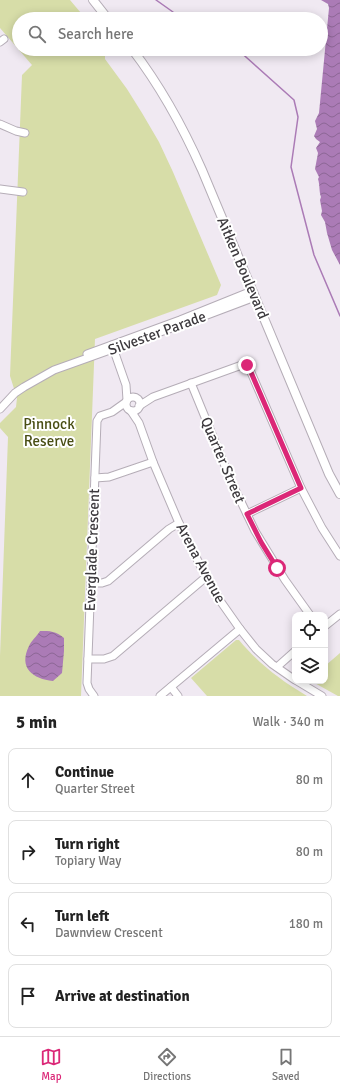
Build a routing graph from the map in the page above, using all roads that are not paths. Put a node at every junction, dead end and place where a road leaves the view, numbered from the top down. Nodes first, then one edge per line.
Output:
1 (92, 0) edge
2 (102, 12) edge
3 (137, 56) edge
4 (0, 124) edge
5 (25, 134) dead end
6 (0, 189) edge
7 (23, 192) dead end
8 (253, 294) junction
9 (112, 347) junction
10 (191, 383) junction
11 (126, 385) junction
12 (152, 397) junction
13 (136, 398) junction
14 (127, 401) junction
15 (1, 406) edge
16 (139, 407) junction
17 (130, 410) junction
18 (112, 412) junction
19 (139, 423) junction
20 (153, 462) junction
21 (95, 478) junction
22 (301, 488) junction
23 (340, 494) edge
24 (247, 514) junction
25 (180, 523) junction
26 (340, 556) edge
27 (206, 577) junction
28 (91, 583) junction
29 (308, 612) edge
30 (340, 614) edge
31 (328, 624) edge
32 (240, 629) junction
33 (292, 654) edge
34 (88, 659) junction
35 (277, 667) junction
36 (292, 677) edge
37 (302, 684) edge
38 (171, 687) junction
39 (319, 695) edge
40 (94, 696) edge
41 (160, 696) edge
42 (178, 696) edge

1 - 2 main road
3 - 8 main road, Aitken Boulevard
4 - 5 street
6 - 7 street
8 - 9 street, Silvester Parade
8 - 23 main road, Aitken Boulevard
9 - 11 street
9 - 15 street, Silvester Parade
10 - 12 street
10 - 22 street
10 - 24 street, Quarter Street
11 - 13 street
11 - 14 street
12 - 13 street
12 - 16 street
13 - 14 street
13 - 16 street
14 - 17 street
14 - 18 street, Everglade Crescent
16 - 17 street
16 - 19 street, Arena Avenue
17 - 18 street, Everglade Crescent
17 - 19 street, Arena Avenue
18 - 21 street, Everglade Crescent
19 - 20 street, Arena Avenue
20 - 21 street
20 - 25 street, Arena Avenue
21 - 28 street, Everglade Crescent
22 - 24 street
22 - 26 street
24 - 29 street, Quarter Street
25 - 27 street, Arena Avenue
25 - 28 street
27 - 32 street, Arena Avenue
27 - 34 street
28 - 34 street, Everglade Crescent
30 - 31 street
32 - 35 street, Arena Avenue
32 - 38 street
33 - 35 street
34 - 40 street, Everglade Crescent
35 - 36 street, Arena Avenue
37 - 39 street, Arena Avenue
38 - 41 street
38 - 42 street

